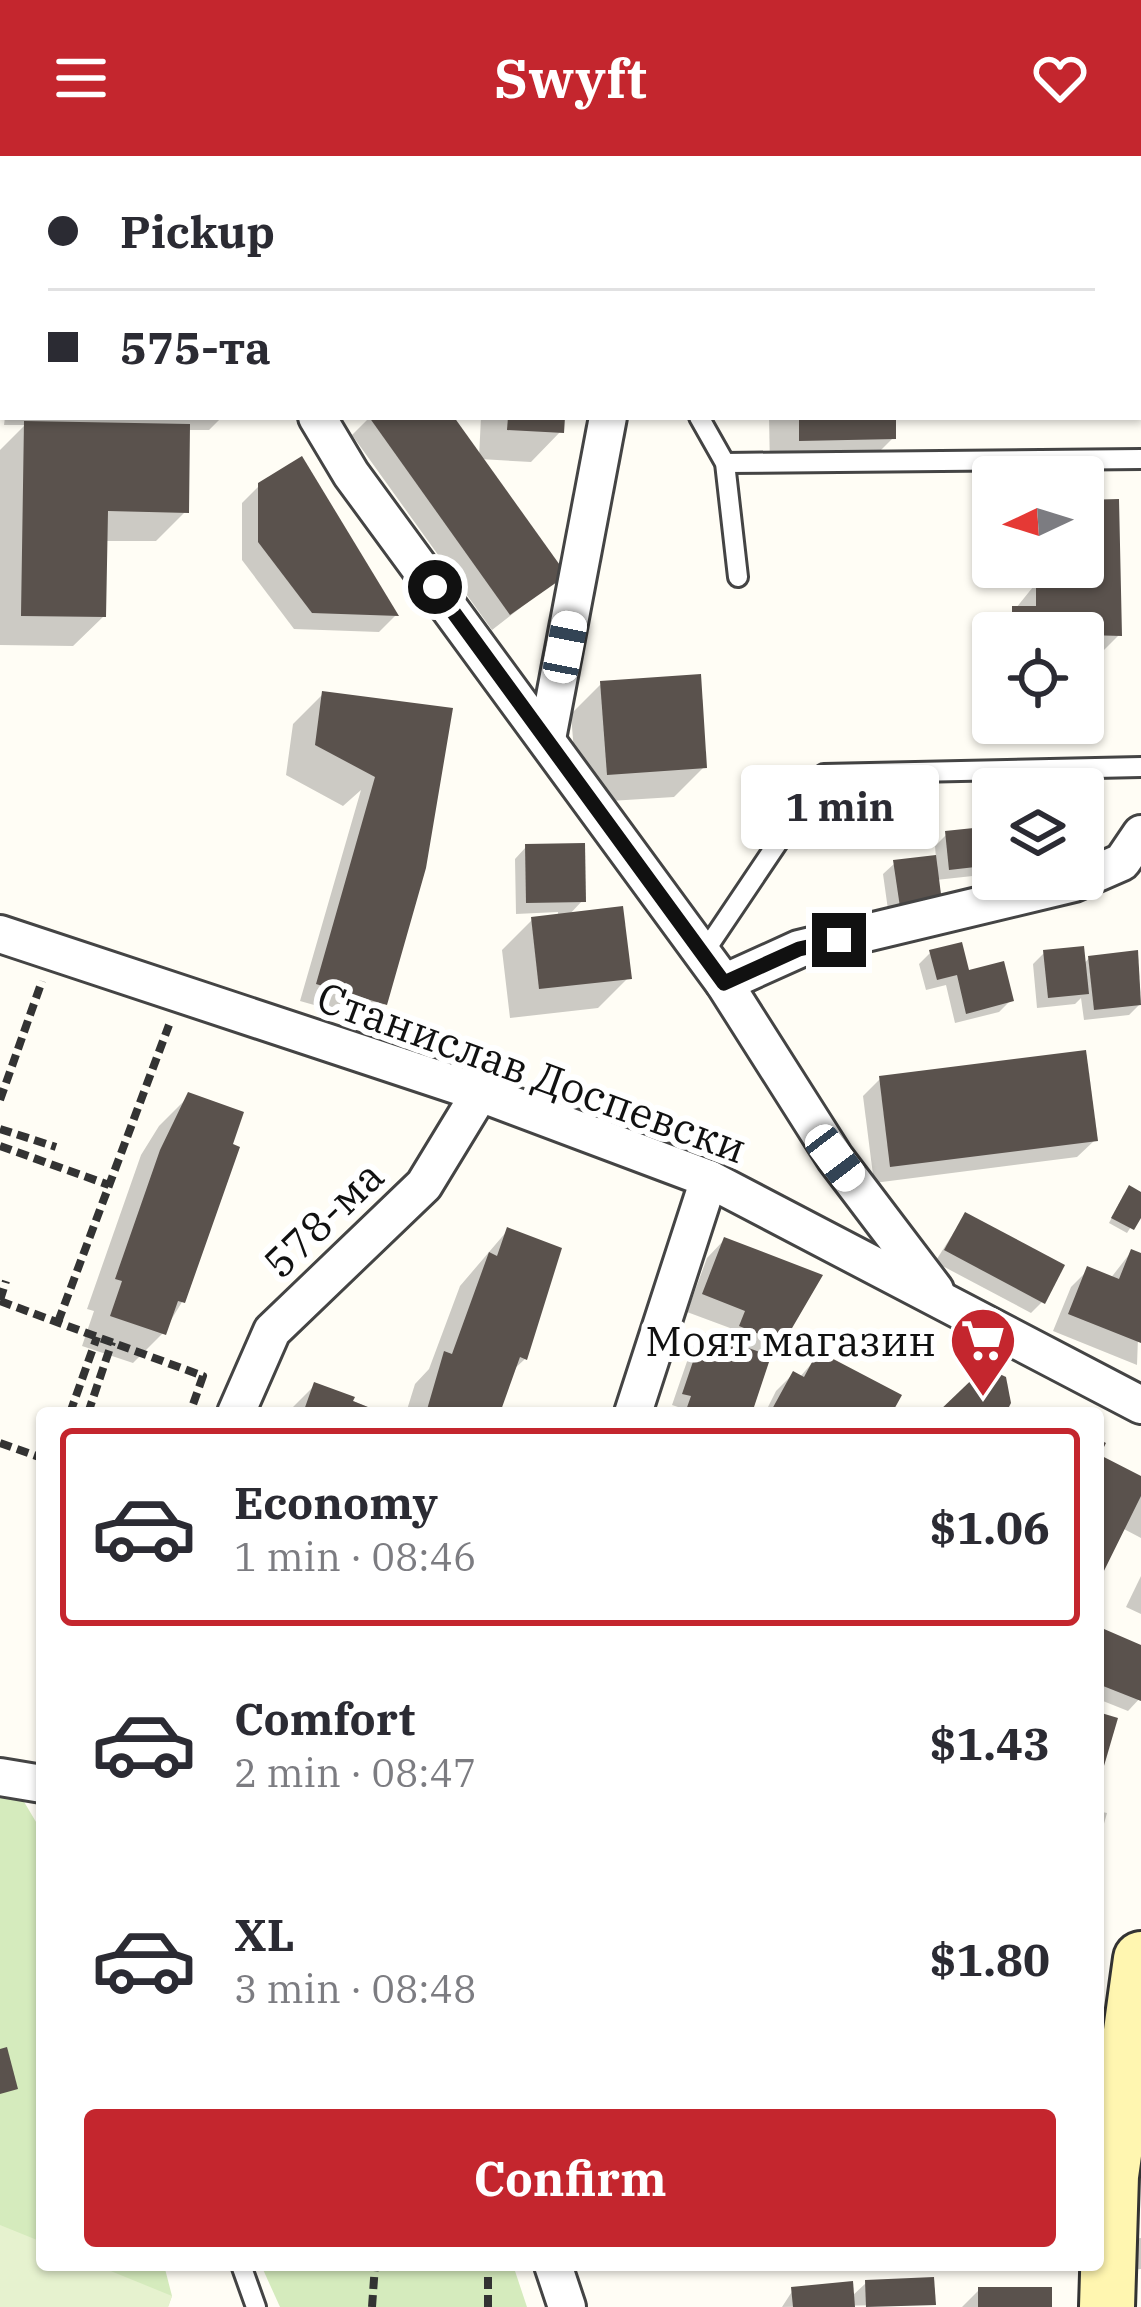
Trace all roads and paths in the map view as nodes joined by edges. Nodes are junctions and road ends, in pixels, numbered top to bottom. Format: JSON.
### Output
{"nodes":[{"id":1,"x":318,"y":420,"type":"edge"},
{"id":2,"x":607,"y":420,"type":"edge"},
{"id":3,"x":701,"y":420,"type":"edge"},
{"id":4,"x":1141,"y":459,"type":"edge"},
{"id":5,"x":725,"y":463,"type":"junction"},
{"id":6,"x":738,"y":577,"type":"dead end"},
{"id":7,"x":547,"y":739,"type":"junction"},
{"id":8,"x":1141,"y":767,"type":"edge"},
{"id":9,"x":1141,"y":834,"type":"edge"},
{"id":10,"x":0,"y":934,"type":"edge"},
{"id":11,"x":53,"y":952,"type":"junction"},
{"id":12,"x":714,"y":969,"type":"junction"},
{"id":13,"x":180,"y":994,"type":"junction"},
{"id":14,"x":0,"y":1065,"type":"edge"},
{"id":15,"x":6,"y":1084,"type":"junction"},
{"id":16,"x":480,"y":1093,"type":"junction"},
{"id":17,"x":0,"y":1100,"type":"edge"},
{"id":18,"x":0,"y":1129,"type":"edge"},
{"id":19,"x":0,"y":1146,"type":"edge"},
{"id":20,"x":56,"y":1147,"type":"dead end"},
{"id":21,"x":709,"y":1179,"type":"junction"},
{"id":22,"x":109,"y":1185,"type":"junction"},
{"id":23,"x":6,"y":1281,"type":"dead end"},
{"id":24,"x":0,"y":1300,"type":"edge"},
{"id":25,"x":943,"y":1301,"type":"junction"},
{"id":26,"x":58,"y":1322,"type":"junction"},
{"id":27,"x":97,"y":1336,"type":"junction"},
{"id":28,"x":112,"y":1342,"type":"junction"},
{"id":29,"x":1141,"y":1405,"type":"edge"},
{"id":30,"x":72,"y":1407,"type":"edge"},
{"id":31,"x":90,"y":1407,"type":"edge"},
{"id":32,"x":192,"y":1407,"type":"edge"},
{"id":33,"x":239,"y":1407,"type":"edge"},
{"id":34,"x":636,"y":1407,"type":"edge"},
{"id":35,"x":0,"y":1443,"type":"edge"},
{"id":36,"x":36,"y":1456,"type":"edge"},
{"id":37,"x":0,"y":1777,"type":"edge"},
{"id":38,"x":36,"y":1783,"type":"edge"},
{"id":39,"x":1141,"y":1959,"type":"edge"},
{"id":40,"x":243,"y":2271,"type":"edge"},
{"id":41,"x":375,"y":2271,"type":"edge"},
{"id":42,"x":488,"y":2271,"type":"edge"},
{"id":43,"x":555,"y":2271,"type":"edge"},
{"id":44,"x":256,"y":2307,"type":"edge"},
{"id":45,"x":372,"y":2307,"type":"edge"},
{"id":46,"x":488,"y":2307,"type":"edge"},
{"id":47,"x":567,"y":2307,"type":"edge"},
{"id":48,"x":1107,"y":2307,"type":"edge"}],
"edges":[{"from":1,"to":7,"type":"street"},
{"from":2,"to":7,"type":"street"},
{"from":3,"to":5,"type":"lane"},
{"from":4,"to":5,"type":"lane"},
{"from":5,"to":6,"type":"lane"},
{"from":7,"to":12,"type":"street"},
{"from":8,"to":12,"type":"lane"},
{"from":9,"to":12,"type":"street"},
{"from":10,"to":11,"type":"street","name":"Станислав Доспевски"},
{"from":11,"to":13,"type":"street","name":"Станислав Доспевски"},
{"from":11,"to":15,"type":"path"},
{"from":12,"to":25,"type":"street"},
{"from":13,"to":16,"type":"street","name":"Станислав Доспевски"},
{"from":13,"to":22,"type":"path"},
{"from":14,"to":15,"type":"path"},
{"from":15,"to":17,"type":"path"},
{"from":16,"to":21,"type":"street","name":"Станислав Доспевски"},
{"from":16,"to":33,"type":"street","name":"578-ма"},
{"from":18,"to":20,"type":"path"},
{"from":19,"to":22,"type":"path"},
{"from":21,"to":25,"type":"street","name":"Станислав Доспевски"},
{"from":21,"to":34,"type":"street"},
{"from":22,"to":26,"type":"path"},
{"from":23,"to":24,"type":"path"},
{"from":24,"to":26,"type":"path"},
{"from":25,"to":29,"type":"street","name":"Станислав Доспевски"},
{"from":26,"to":27,"type":"path"},
{"from":27,"to":28,"type":"path"},
{"from":27,"to":30,"type":"path"},
{"from":28,"to":31,"type":"path"},
{"from":28,"to":32,"type":"path"},
{"from":35,"to":36,"type":"path"},
{"from":37,"to":38,"type":"street"},
{"from":39,"to":48,"type":"street"},
{"from":40,"to":44,"type":"lane"},
{"from":41,"to":45,"type":"path"},
{"from":42,"to":46,"type":"path"},
{"from":43,"to":47,"type":"street"}]}
